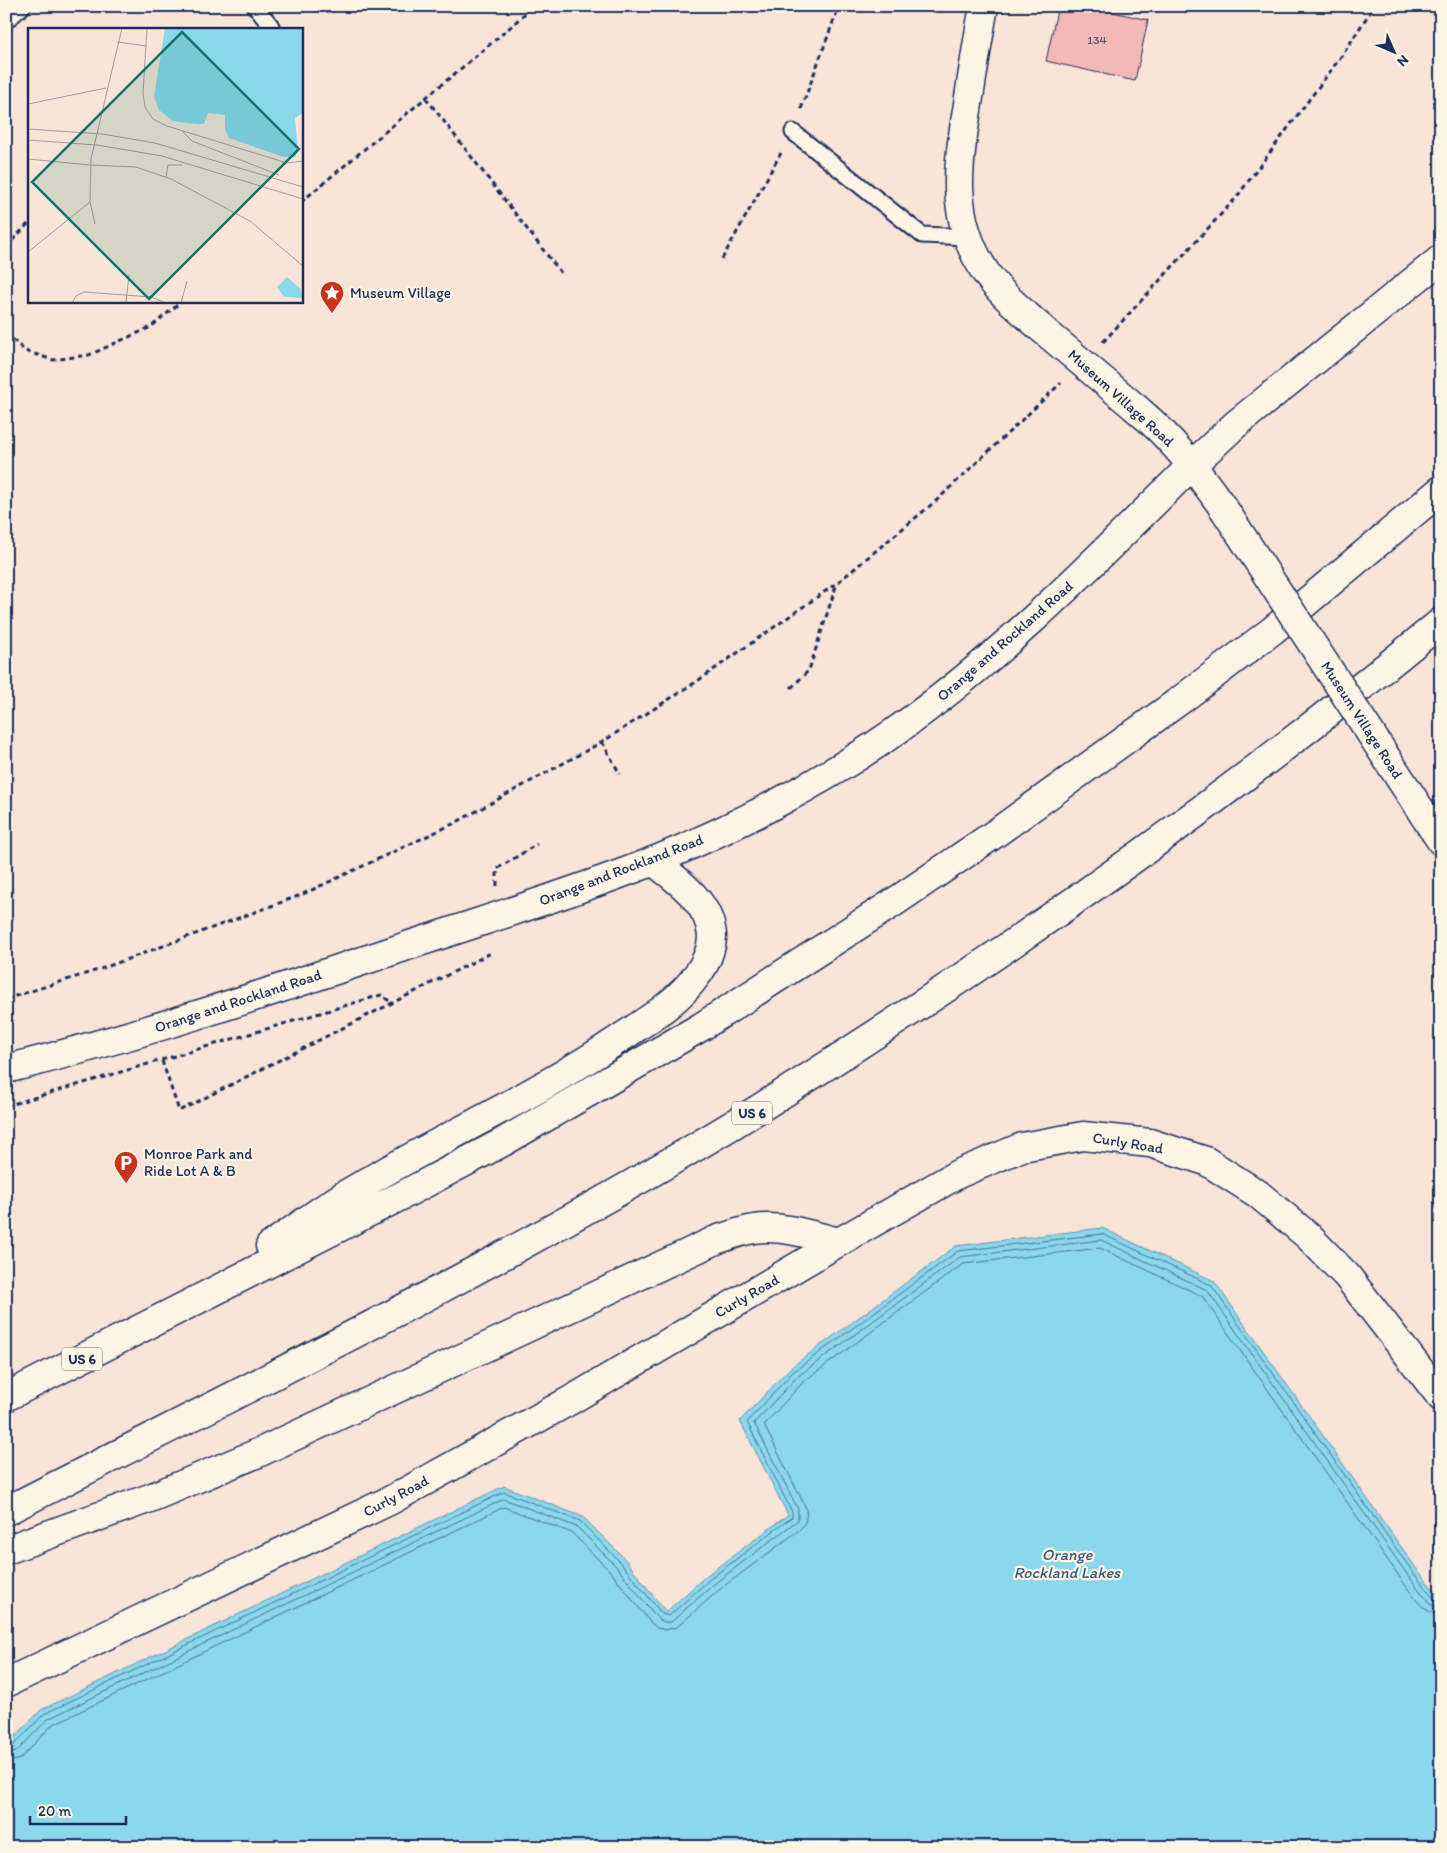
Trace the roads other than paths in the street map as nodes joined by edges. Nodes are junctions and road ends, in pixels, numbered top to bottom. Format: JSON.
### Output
{"nodes":[{"id":1,"x":24,"y":6,"type":"edge"},
{"id":2,"x":255,"y":6,"type":"edge"},
{"id":3,"x":984,"y":6,"type":"edge"},
{"id":4,"x":6,"y":20,"type":"edge"},
{"id":5,"x":271,"y":26,"type":"dead end"},
{"id":6,"x":793,"y":132,"type":"dead end"},
{"id":7,"x":968,"y":237,"type":"junction"},
{"id":8,"x":1441,"y":259,"type":"edge"},
{"id":9,"x":1192,"y":465,"type":"junction"},
{"id":10,"x":1441,"y":490,"type":"edge"},
{"id":11,"x":1441,"y":622,"type":"edge"},
{"id":12,"x":1436,"y":833,"type":"edge"},
{"id":13,"x":653,"y":861,"type":"junction"},
{"id":14,"x":6,"y":1069,"type":"edge"},
{"id":15,"x":838,"y":1242,"type":"junction"},
{"id":16,"x":158,"y":1321,"type":"junction"},
{"id":17,"x":6,"y":1397,"type":"edge"},
{"id":18,"x":1441,"y":1397,"type":"edge"},
{"id":19,"x":6,"y":1511,"type":"edge"},
{"id":20,"x":6,"y":1550,"type":"edge"},
{"id":21,"x":6,"y":1683,"type":"edge"}],
"edges":[{"from":1,"to":4,"type":"lane"},
{"from":2,"to":5,"type":"lane"},
{"from":3,"to":7,"type":"main road","name":"Museum Village Road"},
{"from":6,"to":7,"type":"lane"},
{"from":7,"to":9,"type":"main road","name":"Museum Village Road","bridge":true},
{"from":8,"to":9,"type":"main road","name":"Orange and Rockland Road"},
{"from":9,"to":12,"type":"main road","name":"Museum Village Road","bridge":true},
{"from":9,"to":13,"type":"main road","name":"Orange and Rockland Road"},
{"from":10,"to":16,"type":"main road","number":"US 6"},
{"from":11,"to":19,"type":"main road","number":"US 6"},
{"from":13,"to":14,"type":"main road","name":"Orange and Rockland Road"},
{"from":13,"to":16,"type":"main road"},
{"from":15,"to":18,"type":"main road","name":"Curly Road"},
{"from":15,"to":20,"type":"main road"},
{"from":15,"to":21,"type":"main road","name":"Curly Road"},
{"from":16,"to":17,"type":"main road","number":"US 6"}]}
